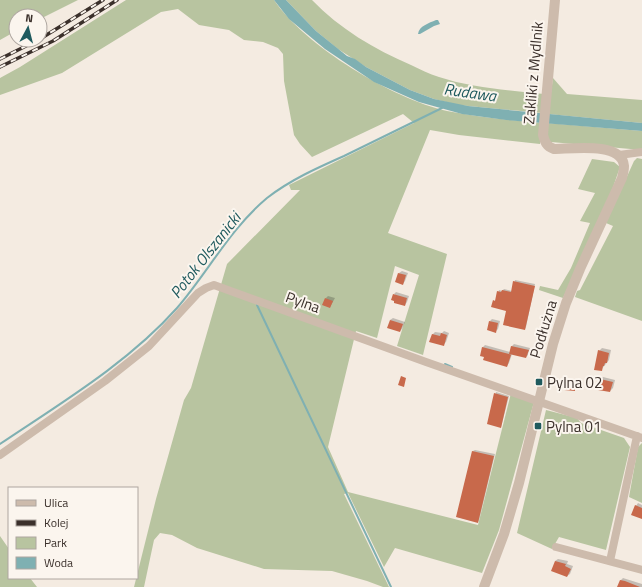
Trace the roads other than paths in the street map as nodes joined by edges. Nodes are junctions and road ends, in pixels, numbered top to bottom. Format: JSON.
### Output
{"nodes":[{"id":1,"x":555,"y":0,"type":"edge"},
{"id":2,"x":642,"y":152,"type":"edge"},
{"id":3,"x":619,"y":155,"type":"junction"},
{"id":4,"x":539,"y":400,"type":"junction"},
{"id":5,"x":639,"y":437,"type":"edge"},
{"id":6,"x":0,"y":455,"type":"edge"},
{"id":7,"x":556,"y":547,"type":"dead end"},
{"id":8,"x":610,"y":561,"type":"junction"},
{"id":9,"x":642,"y":570,"type":"edge"},
{"id":10,"x":484,"y":587,"type":"edge"}],
"edges":[{"from":1,"to":3,"type":"street","name":"Zakliki z Mydlnik"},
{"from":2,"to":3,"type":"street"},
{"from":3,"to":4,"type":"street","name":"Podłużna"},
{"from":4,"to":5,"type":"street","name":"Pylna"},
{"from":4,"to":6,"type":"street","name":"Pylna"},
{"from":4,"to":10,"type":"street","name":"Podłużna"},
{"from":5,"to":8,"type":"street"},
{"from":7,"to":8,"type":"street"},
{"from":8,"to":9,"type":"street"}]}
